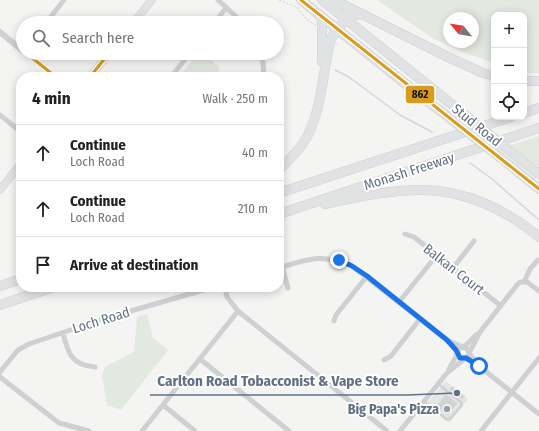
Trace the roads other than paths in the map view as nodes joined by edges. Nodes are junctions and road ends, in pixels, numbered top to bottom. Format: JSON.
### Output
{"nodes":[{"id":1,"x":64,"y":0,"type":"edge"},
{"id":2,"x":152,"y":0,"type":"edge"},
{"id":3,"x":218,"y":0,"type":"edge"},
{"id":4,"x":301,"y":0,"type":"edge"},
{"id":5,"x":322,"y":0,"type":"edge"},
{"id":6,"x":334,"y":0,"type":"edge"},
{"id":7,"x":226,"y":8,"type":"junction"},
{"id":8,"x":319,"y":14,"type":"junction"},
{"id":9,"x":365,"y":15,"type":"junction"},
{"id":10,"x":51,"y":16,"type":"edge"},
{"id":11,"x":139,"y":16,"type":"edge"},
{"id":12,"x":220,"y":16,"type":"edge"},
{"id":13,"x":235,"y":16,"type":"edge"},
{"id":14,"x":347,"y":20,"type":"junction"},
{"id":15,"x":338,"y":29,"type":"junction"},
{"id":16,"x":0,"y":32,"type":"edge"},
{"id":17,"x":16,"y":45,"type":"edge"},
{"id":18,"x":35,"y":60,"type":"edge"},
{"id":19,"x":103,"y":60,"type":"edge"},
{"id":20,"x":184,"y":60,"type":"edge"},
{"id":21,"x":262,"y":60,"type":"edge"},
{"id":22,"x":325,"y":71,"type":"junction"},
{"id":23,"x":50,"y":72,"type":"edge"},
{"id":24,"x":94,"y":72,"type":"edge"},
{"id":25,"x":174,"y":72,"type":"edge"},
{"id":26,"x":264,"y":72,"type":"edge"},
{"id":27,"x":491,"y":75,"type":"edge"},
{"id":28,"x":527,"y":81,"type":"edge"},
{"id":29,"x":539,"y":82,"type":"edge"},
{"id":30,"x":539,"y":108,"type":"edge"},
{"id":31,"x":527,"y":112,"type":"edge"},
{"id":32,"x":0,"y":115,"type":"edge"},
{"id":33,"x":502,"y":120,"type":"edge"},
{"id":34,"x":16,"y":128,"type":"edge"},
{"id":35,"x":539,"y":128,"type":"edge"},
{"id":36,"x":284,"y":165,"type":"edge"},
{"id":37,"x":16,"y":169,"type":"edge"},
{"id":38,"x":539,"y":174,"type":"edge"},
{"id":39,"x":539,"y":189,"type":"edge"},
{"id":40,"x":0,"y":190,"type":"edge"},
{"id":41,"x":284,"y":192,"type":"edge"},
{"id":42,"x":284,"y":212,"type":"edge"},
{"id":43,"x":284,"y":212,"type":"edge"},
{"id":44,"x":405,"y":234,"type":"dead end"},
{"id":45,"x":539,"y":237,"type":"edge"},
{"id":46,"x":474,"y":241,"type":"dead end"},
{"id":47,"x":436,"y":256,"type":"junction"},
{"id":48,"x":538,"y":260,"type":"dead end"},
{"id":49,"x":284,"y":266,"type":"edge"},
{"id":50,"x":453,"y":268,"type":"junction"},
{"id":51,"x":284,"y":276,"type":"edge"},
{"id":52,"x":367,"y":276,"type":"junction"},
{"id":53,"x":16,"y":281,"type":"edge"},
{"id":54,"x":524,"y":282,"type":"junction"},
{"id":55,"x":0,"y":286,"type":"edge"},
{"id":56,"x":288,"y":288,"type":"dead end"},
{"id":57,"x":539,"y":291,"type":"edge"},
{"id":58,"x":39,"y":292,"type":"edge"},
{"id":59,"x":198,"y":292,"type":"edge"},
{"id":60,"x":226,"y":292,"type":"edge"},
{"id":61,"x":399,"y":302,"type":"junction"},
{"id":62,"x":0,"y":305,"type":"edge"},
{"id":63,"x":501,"y":306,"type":"junction"},
{"id":64,"x":238,"y":311,"type":"junction"},
{"id":65,"x":420,"y":319,"type":"junction"},
{"id":66,"x":334,"y":321,"type":"dead end"},
{"id":67,"x":480,"y":332,"type":"junction"},
{"id":68,"x":63,"y":333,"type":"junction"},
{"id":69,"x":447,"y":340,"type":"junction"},
{"id":70,"x":462,"y":347,"type":"junction"},
{"id":71,"x":458,"y":353,"type":"junction"},
{"id":72,"x":469,"y":353,"type":"junction"},
{"id":73,"x":464,"y":358,"type":"junction"},
{"id":74,"x":539,"y":358,"type":"edge"},
{"id":75,"x":200,"y":359,"type":"junction"},
{"id":76,"x":384,"y":360,"type":"dead end"},
{"id":77,"x":479,"y":366,"type":"junction"},
{"id":78,"x":95,"y":367,"type":"dead end"},
{"id":79,"x":0,"y":372,"type":"edge"},
{"id":80,"x":447,"y":373,"type":"junction"},
{"id":81,"x":0,"y":377,"type":"edge"},
{"id":82,"x":438,"y":384,"type":"junction"},
{"id":83,"x":511,"y":392,"type":"junction"},
{"id":84,"x":424,"y":401,"type":"junction"},
{"id":85,"x":163,"y":405,"type":"junction"},
{"id":86,"x":539,"y":414,"type":"edge"},
{"id":87,"x":89,"y":431,"type":"edge"},
{"id":88,"x":142,"y":431,"type":"edge"},
{"id":89,"x":195,"y":431,"type":"edge"},
{"id":90,"x":289,"y":431,"type":"edge"},
{"id":91,"x":387,"y":431,"type":"edge"},
{"id":92,"x":400,"y":431,"type":"edge"},
{"id":93,"x":481,"y":431,"type":"edge"}],
"edges":[{"from":1,"to":10,"type":"street"},
{"from":2,"to":11,"type":"main road"},
{"from":3,"to":7,"type":"street"},
{"from":4,"to":8,"type":"highway","name":"Stud Road"},
{"from":5,"to":14,"type":"highway","name":"Stud Road"},
{"from":6,"to":9,"type":"highway"},
{"from":7,"to":12,"type":"street"},
{"from":7,"to":13,"type":"street"},
{"from":8,"to":15,"type":"highway","name":"Stud Road"},
{"from":8,"to":22,"type":"highway"},
{"from":9,"to":14,"type":"highway"},
{"from":9,"to":27,"type":"highway"},
{"from":14,"to":15,"type":"highway"},
{"from":14,"to":38,"type":"highway","name":"Stud Road","bridge":true},
{"from":15,"to":22,"type":"highway"},
{"from":15,"to":39,"type":"highway","name":"Stud Road","bridge":true},
{"from":16,"to":17,"type":"street"},
{"from":18,"to":23,"type":"street"},
{"from":19,"to":24,"type":"main road"},
{"from":20,"to":25,"type":"street"},
{"from":21,"to":26,"type":"street"},
{"from":22,"to":36,"type":"highway"},
{"from":28,"to":29,"type":"highway"},
{"from":30,"to":31,"type":"highway"},
{"from":32,"to":34,"type":"street"},
{"from":33,"to":41,"type":"highway","name":"Monash Freeway"},
{"from":35,"to":42,"type":"highway","name":"Monash Freeway"},
{"from":37,"to":40,"type":"main road"},
{"from":43,"to":45,"type":"highway"},
{"from":44,"to":47,"type":"street","name":"Balkan Court"},
{"from":46,"to":50,"type":"street"},
{"from":47,"to":50,"type":"street","name":"Balkan Court"},
{"from":47,"to":61,"type":"street"},
{"from":48,"to":54,"type":"street"},
{"from":49,"to":52,"type":"street"},
{"from":50,"to":63,"type":"street","name":"Balkan Court"},
{"from":51,"to":56,"type":"street"},
{"from":52,"to":61,"type":"street"},
{"from":52,"to":66,"type":"street"},
{"from":53,"to":55,"type":"highway"},
{"from":54,"to":57,"type":"street"},
{"from":54,"to":63,"type":"street"},
{"from":58,"to":62,"type":"highway"},
{"from":59,"to":68,"type":"street","name":"Loch Road"},
{"from":60,"to":64,"type":"street"},
{"from":61,"to":65,"type":"street"},
{"from":63,"to":67,"type":"street"},
{"from":64,"to":75,"type":"street"},
{"from":64,"to":91,"type":"street"},
{"from":65,"to":69,"type":"street"},
{"from":65,"to":76,"type":"street"},
{"from":67,"to":70,"type":"street"},
{"from":67,"to":72,"type":"street"},
{"from":68,"to":78,"type":"street"},
{"from":68,"to":79,"type":"street","name":"Loch Road"},
{"from":69,"to":70,"type":"street"},
{"from":69,"to":71,"type":"street"},
{"from":70,"to":71,"type":"street"},
{"from":70,"to":72,"type":"street"},
{"from":71,"to":73,"type":"street"},
{"from":71,"to":80,"type":"street"},
{"from":72,"to":73,"type":"street"},
{"from":72,"to":77,"type":"street"},
{"from":73,"to":77,"type":"street"},
{"from":73,"to":80,"type":"street"},
{"from":74,"to":83,"type":"street"},
{"from":75,"to":85,"type":"street"},
{"from":75,"to":90,"type":"street"},
{"from":77,"to":83,"type":"street"},
{"from":80,"to":82,"type":"street"},
{"from":81,"to":87,"type":"street"},
{"from":82,"to":84,"type":"street"},
{"from":82,"to":84,"type":"lane"},
{"from":83,"to":86,"type":"street"},
{"from":83,"to":93,"type":"street"},
{"from":84,"to":92,"type":"street"},
{"from":85,"to":88,"type":"street"},
{"from":85,"to":89,"type":"street"}]}
